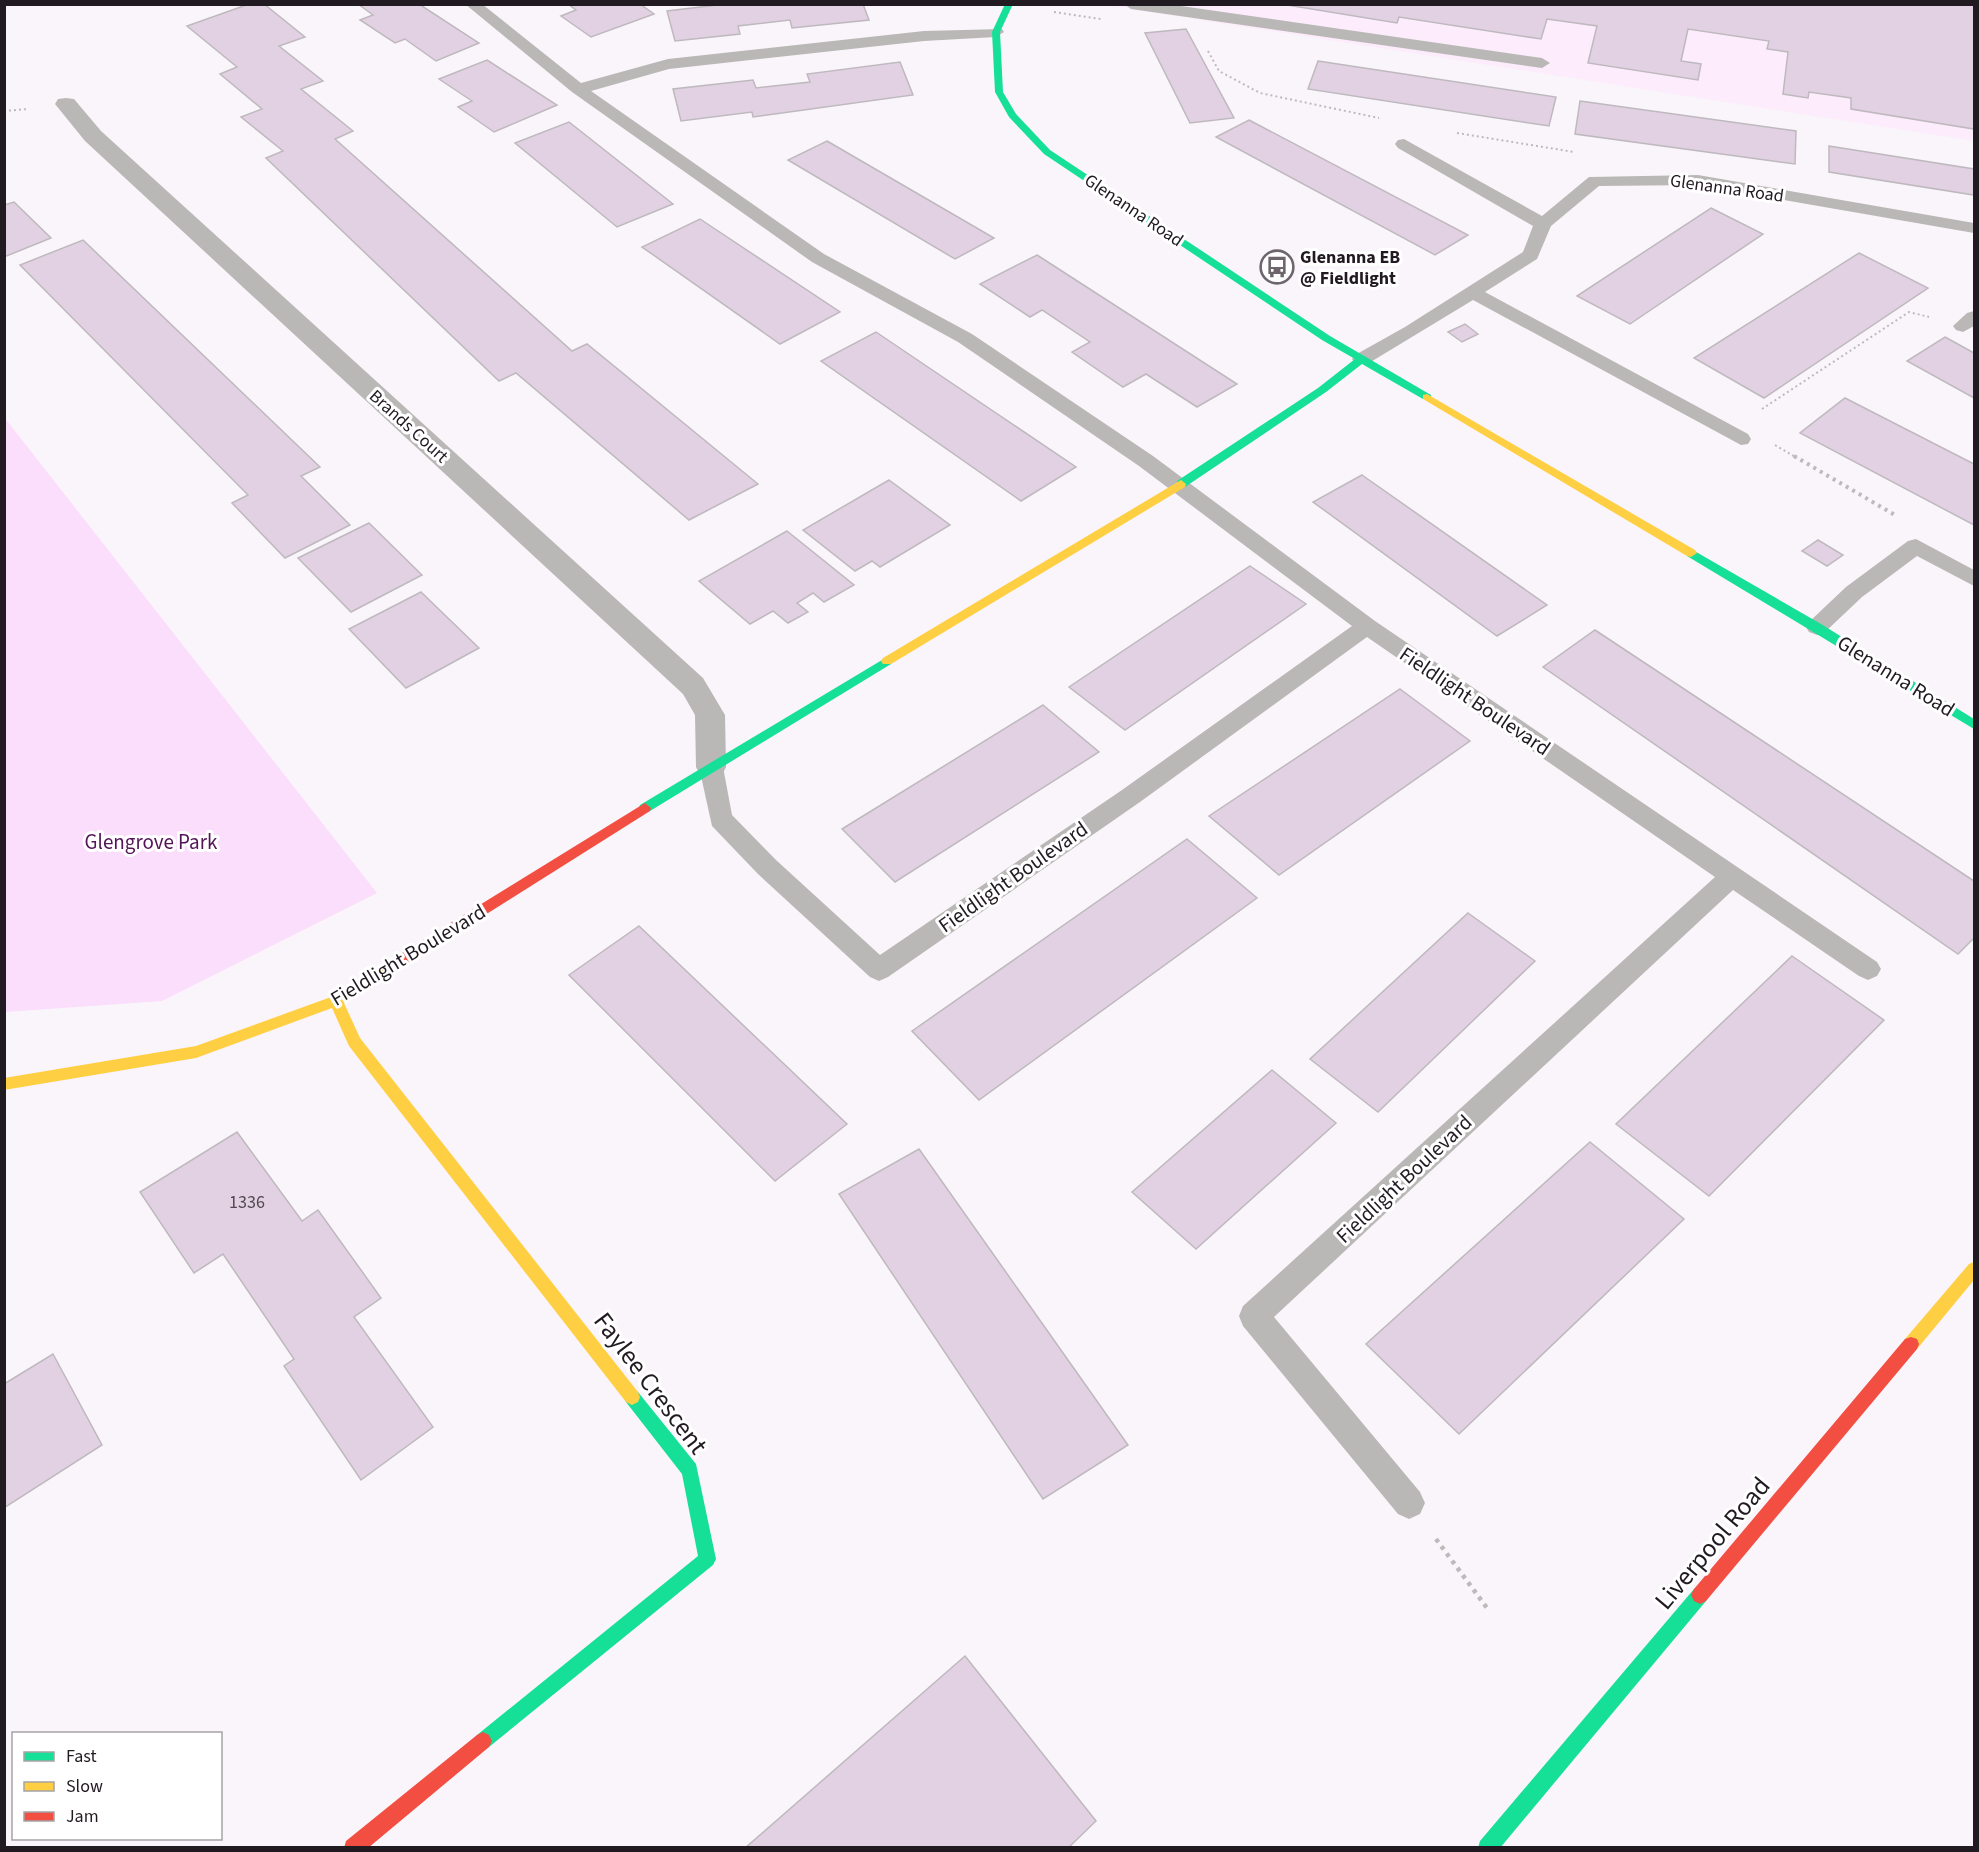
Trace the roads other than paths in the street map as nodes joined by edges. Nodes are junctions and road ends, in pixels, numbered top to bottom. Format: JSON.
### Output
{"nodes":[{"id":1,"x":472,"y":4,"type":"edge"},
{"id":2,"x":1009,"y":4,"type":"edge"},
{"id":3,"x":1131,"y":4,"type":"edge"},
{"id":4,"x":996,"y":32,"type":"junction"},
{"id":5,"x":1542,"y":63,"type":"dead end"},
{"id":6,"x":578,"y":89,"type":"junction"},
{"id":7,"x":66,"y":104,"type":"dead end"},
{"id":8,"x":1404,"y":144,"type":"dead end"},
{"id":9,"x":1543,"y":224,"type":"junction"},
{"id":10,"x":1974,"y":228,"type":"edge"},
{"id":11,"x":1471,"y":292,"type":"junction"},
{"id":12,"x":1362,"y":359,"type":"junction"},
{"id":13,"x":1741,"y":439,"type":"road end"},
{"id":14,"x":1178,"y":486,"type":"junction"},
{"id":15,"x":1974,"y":579,"type":"edge"},
{"id":16,"x":1367,"y":626,"type":"junction"},
{"id":17,"x":1817,"y":627,"type":"junction"},
{"id":18,"x":1974,"y":725,"type":"edge"},
{"id":19,"x":711,"y":767,"type":"junction"},
{"id":20,"x":1732,"y":876,"type":"junction"},
{"id":21,"x":1868,"y":969,"type":"dead end"},
{"id":22,"x":336,"y":1001,"type":"junction"},
{"id":23,"x":4,"y":1084,"type":"edge"},
{"id":24,"x":1974,"y":1269,"type":"edge"},
{"id":25,"x":1409,"y":1503,"type":"road end"},
{"id":26,"x":353,"y":1848,"type":"edge"},
{"id":27,"x":1487,"y":1848,"type":"edge"}],
"edges":[{"from":1,"to":6,"type":"lane"},
{"from":2,"to":4,"type":"street","name":"Glenanna Road"},
{"from":3,"to":5,"type":"lane"},
{"from":4,"to":6,"type":"lane"},
{"from":4,"to":12,"type":"street","name":"Glenanna Road"},
{"from":6,"to":14,"type":"lane"},
{"from":7,"to":19,"type":"street","name":"Brands Court"},
{"from":8,"to":9,"type":"lane"},
{"from":9,"to":10,"type":"lane","name":"Glenanna Road"},
{"from":9,"to":11,"type":"lane","name":"Glenanna Road"},
{"from":11,"to":12,"type":"lane","name":"Glenanna Road"},
{"from":11,"to":13,"type":"lane"},
{"from":12,"to":14,"type":"street","name":"Fieldlight Boulevard"},
{"from":12,"to":17,"type":"street","name":"Glenanna Road"},
{"from":14,"to":16,"type":"lane","name":"Fieldlight Boulevard"},
{"from":14,"to":19,"type":"street","name":"Fieldlight Boulevard"},
{"from":15,"to":17,"type":"lane","name":"Glenanna Road"},
{"from":16,"to":19,"type":"lane","name":"Fieldlight Boulevard"},
{"from":16,"to":20,"type":"lane","name":"Fieldlight Boulevard"},
{"from":17,"to":18,"type":"street","name":"Glenanna Road"},
{"from":19,"to":22,"type":"street","name":"Fieldlight Boulevard"},
{"from":20,"to":21,"type":"lane","name":"Fieldlight Boulevard"},
{"from":20,"to":25,"type":"lane","name":"Fieldlight Boulevard"},
{"from":22,"to":23,"type":"street","name":"Fieldlight Boulevard"},
{"from":22,"to":26,"type":"street","name":"Faylee Crescent"},
{"from":24,"to":27,"type":"street","name":"Liverpool Road"}]}
